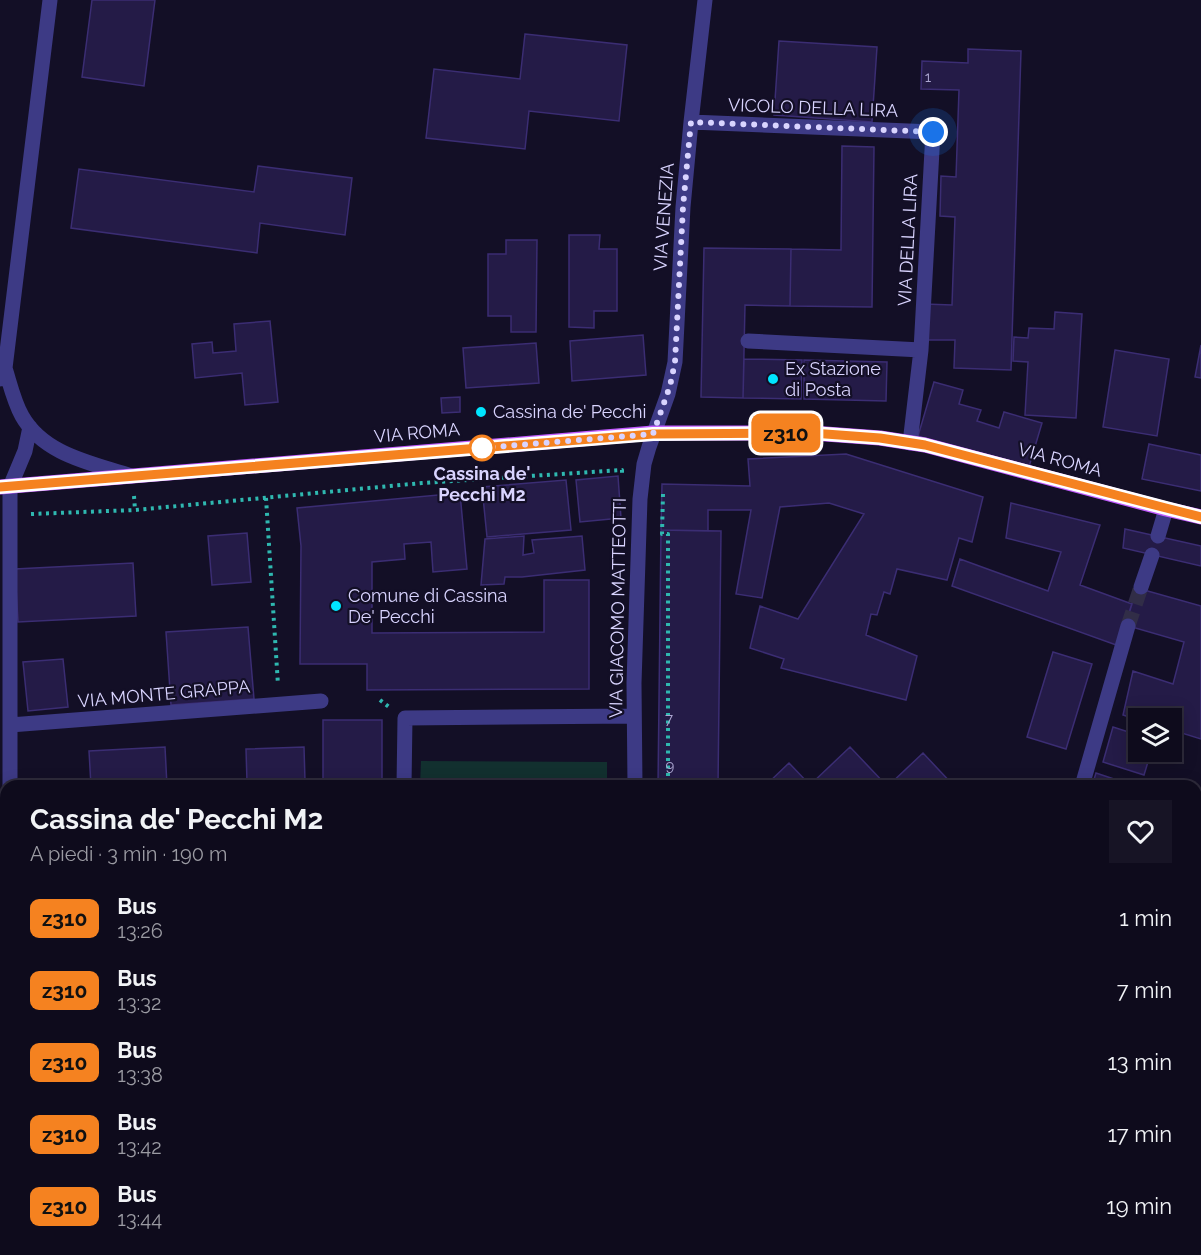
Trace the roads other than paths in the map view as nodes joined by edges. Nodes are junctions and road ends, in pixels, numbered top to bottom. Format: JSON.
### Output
{"nodes":[{"id":1,"x":50,"y":0,"type":"edge"},
{"id":2,"x":705,"y":0,"type":"edge"},
{"id":3,"x":691,"y":122,"type":"junction"},
{"id":4,"x":933,"y":132,"type":"joint"},
{"id":5,"x":4,"y":339,"type":"edge"},
{"id":6,"x":748,"y":340,"type":"dead end"},
{"id":7,"x":921,"y":350,"type":"junction"},
{"id":8,"x":2,"y":374,"type":"edge"},
{"id":9,"x":30,"y":427,"type":"junction"},
{"id":10,"x":653,"y":434,"type":"junction"},
{"id":11,"x":910,"y":443,"type":"junction"},
{"id":12,"x":133,"y":477,"type":"junction"},
{"id":13,"x":3,"y":484,"type":"edge"},
{"id":14,"x":1166,"y":508,"type":"junction"},
{"id":15,"x":1201,"y":516,"type":"edge"},
{"id":16,"x":1158,"y":536,"type":"dead end"},
{"id":17,"x":1152,"y":555,"type":"dead end"},
{"id":18,"x":1141,"y":587,"type":"tunnel mouth"},
{"id":19,"x":1128,"y":626,"type":"tunnel mouth"},
{"id":20,"x":321,"y":701,"type":"dead end"},
{"id":21,"x":634,"y":716,"type":"junction"},
{"id":22,"x":10,"y":725,"type":"junction"},
{"id":23,"x":10,"y":780,"type":"edge"},
{"id":24,"x":404,"y":780,"type":"edge"},
{"id":25,"x":635,"y":780,"type":"edge"},
{"id":26,"x":1084,"y":780,"type":"edge"}],
"edges":[{"from":1,"to":5,"type":"street"},
{"from":2,"to":3,"type":"street","name":"VIA VENEZIA"},
{"from":3,"to":4,"type":"street","name":"VICOLO DELLA LIRA"},
{"from":3,"to":10,"type":"street","name":"VIA VENEZIA"},
{"from":4,"to":7,"type":"street","name":"VIA DELLA LIRA"},
{"from":5,"to":8,"type":"street"},
{"from":6,"to":7,"type":"street"},
{"from":7,"to":11,"type":"street"},
{"from":8,"to":9,"type":"street"},
{"from":9,"to":12,"type":"street"},
{"from":9,"to":13,"type":"street"},
{"from":10,"to":11,"type":"main road","name":"VIA ROMA"},
{"from":10,"to":12,"type":"main road","name":"VIA ROMA"},
{"from":10,"to":21,"type":"street","name":"VIA GIACOMO MATTEOTTI"},
{"from":11,"to":14,"type":"main road","name":"VIA ROMA"},
{"from":12,"to":13,"type":"main road","name":"VIA ROMA"},
{"from":13,"to":22,"type":"street"},
{"from":14,"to":15,"type":"main road","name":"VIA ROMA"},
{"from":14,"to":16,"type":"street"},
{"from":17,"to":18,"type":"street"},
{"from":19,"to":26,"type":"street"},
{"from":20,"to":22,"type":"street","name":"VIA MONTE GRAPPA"},
{"from":21,"to":24,"type":"street"},
{"from":21,"to":25,"type":"street","name":"VIA GIACOMO MATTEOTTI"},
{"from":22,"to":23,"type":"street"}]}
